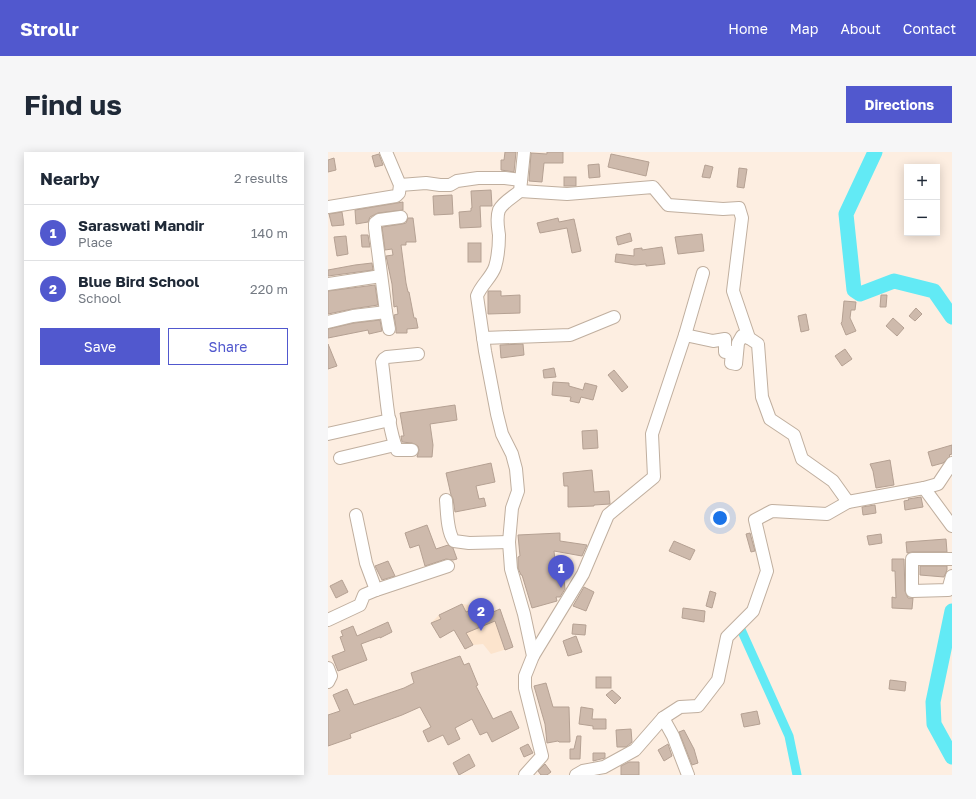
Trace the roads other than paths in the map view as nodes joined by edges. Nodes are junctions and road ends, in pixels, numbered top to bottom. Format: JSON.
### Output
{"nodes":[{"id":1,"x":386,"y":152,"type":"edge"},
{"id":2,"x":524,"y":152,"type":"edge"},
{"id":3,"x":400,"y":185,"type":"junction"},
{"id":4,"x":520,"y":186,"type":"junction"},
{"id":5,"x":328,"y":207,"type":"edge"},
{"id":6,"x":401,"y":217,"type":"dead end"},
{"id":7,"x":703,"y":273,"type":"dead end"},
{"id":8,"x":380,"y":276,"type":"junction"},
{"id":9,"x":328,"y":284,"type":"edge"},
{"id":10,"x":386,"y":312,"type":"junction"},
{"id":11,"x":614,"y":317,"type":"dead end"},
{"id":12,"x":328,"y":322,"type":"edge"},
{"id":13,"x":389,"y":329,"type":"dead end"},
{"id":14,"x":685,"y":335,"type":"junction"},
{"id":15,"x":483,"y":338,"type":"junction"},
{"id":16,"x":749,"y":338,"type":"junction"},
{"id":17,"x":418,"y":354,"type":"dead end"},
{"id":18,"x":390,"y":420,"type":"junction"},
{"id":19,"x":328,"y":434,"type":"edge"},
{"id":20,"x":395,"y":445,"type":"junction"},
{"id":21,"x":412,"y":450,"type":"dead end"},
{"id":22,"x":340,"y":458,"type":"dead end"},
{"id":23,"x":952,"y":463,"type":"edge"},
{"id":24,"x":924,"y":488,"type":"junction"},
{"id":25,"x":446,"y":500,"type":"dead end"},
{"id":26,"x":848,"y":502,"type":"junction"},
{"id":27,"x":356,"y":515,"type":"dead end"},
{"id":28,"x":952,"y":526,"type":"edge"},
{"id":29,"x":509,"y":542,"type":"junction"},
{"id":30,"x":952,"y":558,"type":"edge"},
{"id":31,"x":448,"y":566,"type":"dead end"},
{"id":32,"x":952,"y":576,"type":"edge"},
{"id":33,"x":376,"y":590,"type":"junction"},
{"id":34,"x":328,"y":620,"type":"edge"},
{"id":35,"x":533,"y":656,"type":"junction"},
{"id":36,"x":328,"y":668,"type":"edge"},
{"id":37,"x":328,"y":682,"type":"edge"},
{"id":38,"x":663,"y":718,"type":"junction"},
{"id":39,"x":525,"y":775,"type":"edge"},
{"id":40,"x":576,"y":775,"type":"edge"},
{"id":41,"x":688,"y":775,"type":"edge"}],
"edges":[{"from":1,"to":3,"type":"street"},
{"from":2,"to":4,"type":"street"},
{"from":3,"to":4,"type":"street"},
{"from":3,"to":5,"type":"street"},
{"from":4,"to":15,"type":"street"},
{"from":4,"to":16,"type":"street"},
{"from":6,"to":8,"type":"street"},
{"from":7,"to":14,"type":"street"},
{"from":8,"to":9,"type":"street"},
{"from":8,"to":10,"type":"street"},
{"from":10,"to":12,"type":"street"},
{"from":10,"to":13,"type":"street"},
{"from":11,"to":15,"type":"street"},
{"from":14,"to":16,"type":"street"},
{"from":14,"to":35,"type":"street"},
{"from":15,"to":29,"type":"street"},
{"from":16,"to":26,"type":"street"},
{"from":17,"to":18,"type":"street"},
{"from":18,"to":19,"type":"street"},
{"from":18,"to":20,"type":"street"},
{"from":20,"to":21,"type":"street"},
{"from":20,"to":22,"type":"street"},
{"from":23,"to":24,"type":"street"},
{"from":24,"to":26,"type":"street"},
{"from":24,"to":28,"type":"street"},
{"from":25,"to":29,"type":"street"},
{"from":26,"to":38,"type":"street"},
{"from":27,"to":33,"type":"street"},
{"from":29,"to":35,"type":"street"},
{"from":30,"to":32,"type":"street"},
{"from":31,"to":33,"type":"street"},
{"from":33,"to":34,"type":"street"},
{"from":35,"to":39,"type":"street"},
{"from":36,"to":37,"type":"street"},
{"from":38,"to":40,"type":"street"},
{"from":38,"to":41,"type":"street"}]}
